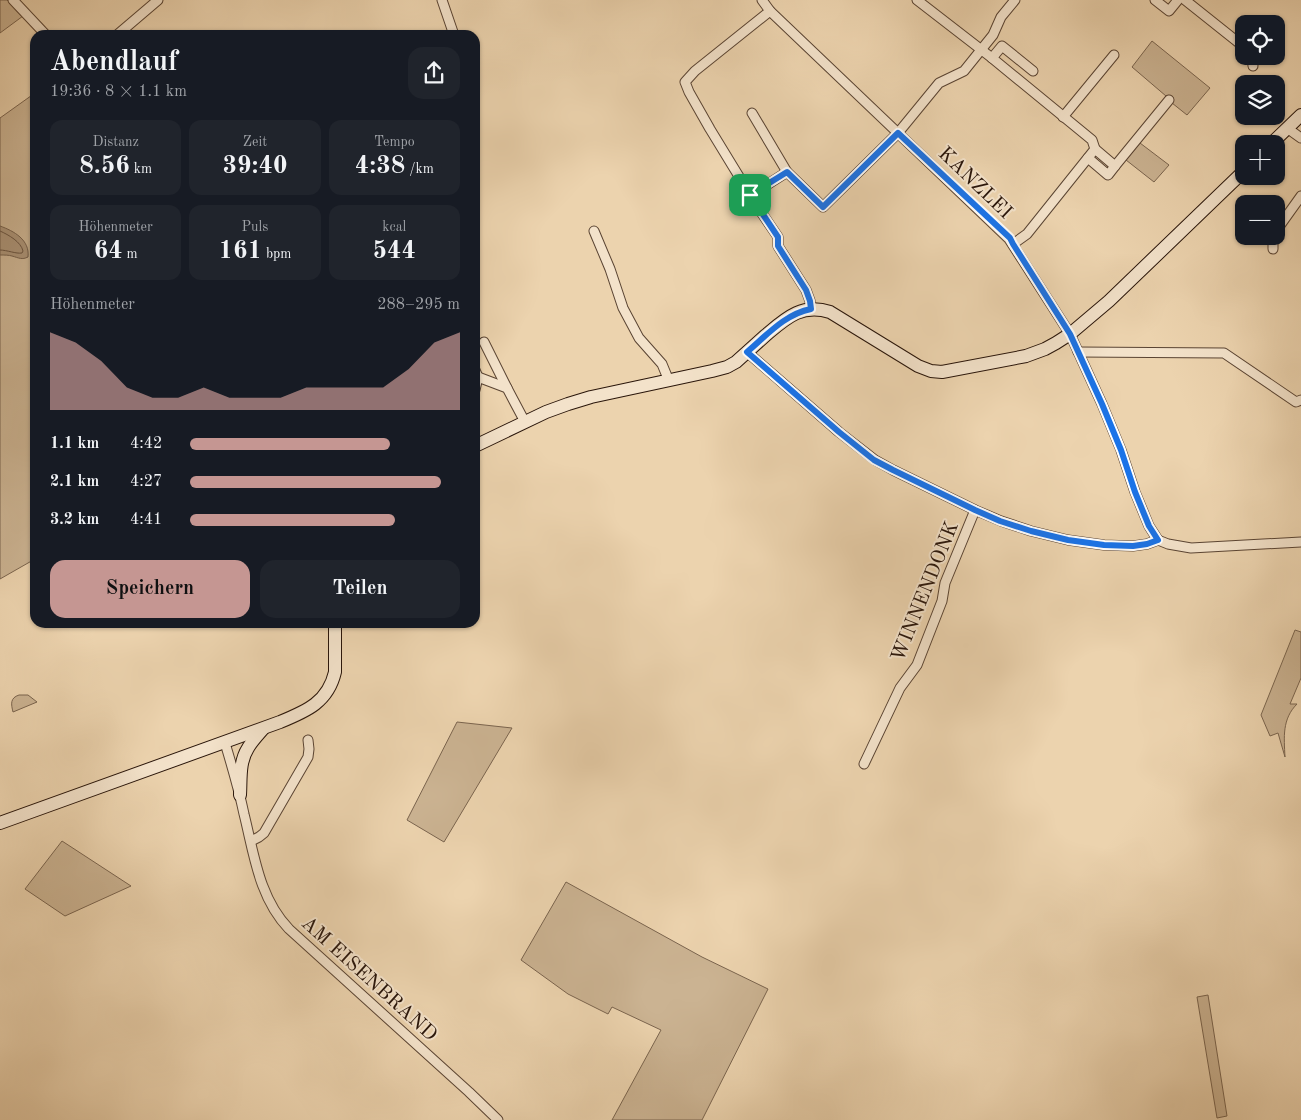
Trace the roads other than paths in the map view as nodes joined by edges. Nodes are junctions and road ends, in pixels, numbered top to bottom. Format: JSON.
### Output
{"nodes":[{"id":1,"x":13,"y":0,"type":"edge"},
{"id":2,"x":158,"y":0,"type":"edge"},
{"id":3,"x":442,"y":0,"type":"edge"},
{"id":4,"x":762,"y":0,"type":"edge"},
{"id":5,"x":917,"y":0,"type":"edge"},
{"id":6,"x":1015,"y":0,"type":"edge"},
{"id":7,"x":1155,"y":0,"type":"edge"},
{"id":8,"x":1178,"y":0,"type":"edge"},
{"id":9,"x":1185,"y":0,"type":"edge"},
{"id":10,"x":770,"y":11,"type":"junction"},
{"id":11,"x":41,"y":30,"type":"edge"},
{"id":12,"x":123,"y":30,"type":"edge"},
{"id":13,"x":452,"y":30,"type":"edge"},
{"id":14,"x":1235,"y":40,"type":"edge"},
{"id":15,"x":982,"y":50,"type":"junction"},
{"id":16,"x":1114,"y":55,"type":"dead end"},
{"id":17,"x":992,"y":58,"type":"junction"},
{"id":18,"x":1033,"y":71,"type":"dead end"},
{"id":19,"x":1169,"y":100,"type":"dead end"},
{"id":20,"x":752,"y":113,"type":"dead end"},
{"id":21,"x":1064,"y":116,"type":"junction"},
{"id":22,"x":1301,"y":116,"type":"edge"},
{"id":23,"x":1287,"y":128,"type":"junction"},
{"id":24,"x":898,"y":133,"type":"junction"},
{"id":25,"x":1280,"y":135,"type":"edge"},
{"id":26,"x":1301,"y":138,"type":"edge"},
{"id":27,"x":1095,"y":149,"type":"junction"},
{"id":28,"x":1088,"y":158,"type":"junction"},
{"id":29,"x":1116,"y":166,"type":"junction"},
{"id":30,"x":787,"y":172,"type":"junction"},
{"id":31,"x":1235,"y":180,"type":"edge"},
{"id":32,"x":750,"y":195,"type":"junction"},
{"id":33,"x":1301,"y":196,"type":"edge"},
{"id":34,"x":1285,"y":218,"type":"edge"},
{"id":35,"x":594,"y":231,"type":"dead end"},
{"id":36,"x":1013,"y":244,"type":"junction"},
{"id":37,"x":1273,"y":245,"type":"edge"},
{"id":38,"x":1273,"y":249,"type":"dead end"},
{"id":39,"x":811,"y":309,"type":"junction"},
{"id":40,"x":1070,"y":334,"type":"junction"},
{"id":41,"x":484,"y":342,"type":"dead end"},
{"id":42,"x":747,"y":352,"type":"junction"},
{"id":43,"x":1078,"y":352,"type":"junction"},
{"id":44,"x":480,"y":375,"type":"edge"},
{"id":45,"x":668,"y":381,"type":"junction"},
{"id":46,"x":507,"y":388,"type":"junction"},
{"id":47,"x":1301,"y":400,"type":"edge"},
{"id":48,"x":525,"y":422,"type":"junction"},
{"id":49,"x":480,"y":444,"type":"edge"},
{"id":50,"x":975,"y":510,"type":"junction"},
{"id":51,"x":1158,"y":540,"type":"junction"},
{"id":52,"x":1301,"y":542,"type":"edge"},
{"id":53,"x":335,"y":628,"type":"edge"},
{"id":54,"x":264,"y":728,"type":"junction"},
{"id":55,"x":308,"y":740,"type":"dead end"},
{"id":56,"x":225,"y":743,"type":"junction"},
{"id":57,"x":864,"y":764,"type":"dead end"},
{"id":58,"x":240,"y":795,"type":"junction"},
{"id":59,"x":0,"y":823,"type":"edge"},
{"id":60,"x":251,"y":840,"type":"junction"},
{"id":61,"x":498,"y":1120,"type":"edge"}],
"edges":[{"from":1,"to":11,"type":"street"},
{"from":2,"to":12,"type":"street"},
{"from":3,"to":13,"type":"street"},
{"from":4,"to":10,"type":"street","name":"KANZLEI"},
{"from":5,"to":15,"type":"street"},
{"from":6,"to":15,"type":"street"},
{"from":7,"to":8,"type":"street"},
{"from":9,"to":14,"type":"street"},
{"from":10,"to":24,"type":"street","name":"KANZLEI"},
{"from":10,"to":32,"type":"street"},
{"from":15,"to":17,"type":"street"},
{"from":15,"to":24,"type":"street"},
{"from":16,"to":21,"type":"street"},
{"from":17,"to":18,"type":"street"},
{"from":17,"to":21,"type":"street"},
{"from":19,"to":29,"type":"street"},
{"from":20,"to":30,"type":"street"},
{"from":21,"to":27,"type":"street"},
{"from":22,"to":23,"type":"main road"},
{"from":23,"to":25,"type":"main road"},
{"from":23,"to":26,"type":"street"},
{"from":24,"to":30,"type":"street"},
{"from":24,"to":36,"type":"street","name":"KANZLEI"},
{"from":27,"to":28,"type":"street"},
{"from":27,"to":29,"type":"street"},
{"from":28,"to":29,"type":"street"},
{"from":28,"to":36,"type":"street"},
{"from":30,"to":32,"type":"street"},
{"from":31,"to":40,"type":"main road"},
{"from":32,"to":39,"type":"street"},
{"from":33,"to":34,"type":"street"},
{"from":35,"to":45,"type":"street"},
{"from":36,"to":40,"type":"street","name":"KANZLEI"},
{"from":37,"to":38,"type":"street"},
{"from":39,"to":40,"type":"main road"},
{"from":39,"to":42,"type":"main road"},
{"from":40,"to":43,"type":"street","name":"KANZLEI"},
{"from":41,"to":46,"type":"street"},
{"from":42,"to":45,"type":"main road"},
{"from":42,"to":50,"type":"street"},
{"from":43,"to":47,"type":"street"},
{"from":43,"to":51,"type":"street","name":"KANZLEI"},
{"from":44,"to":46,"type":"street"},
{"from":45,"to":48,"type":"main road"},
{"from":46,"to":48,"type":"street"},
{"from":48,"to":49,"type":"main road"},
{"from":50,"to":51,"type":"street"},
{"from":50,"to":57,"type":"street","name":"WINNENDONK"},
{"from":51,"to":52,"type":"street"},
{"from":53,"to":54,"type":"main road"},
{"from":54,"to":56,"type":"main road"},
{"from":54,"to":58,"type":"main road"},
{"from":55,"to":60,"type":"street"},
{"from":56,"to":58,"type":"street","name":"AM EISENBRAND"},
{"from":56,"to":59,"type":"main road"},
{"from":58,"to":60,"type":"street","name":"AM EISENBRAND"},
{"from":60,"to":61,"type":"street","name":"AM EISENBRAND"}]}
